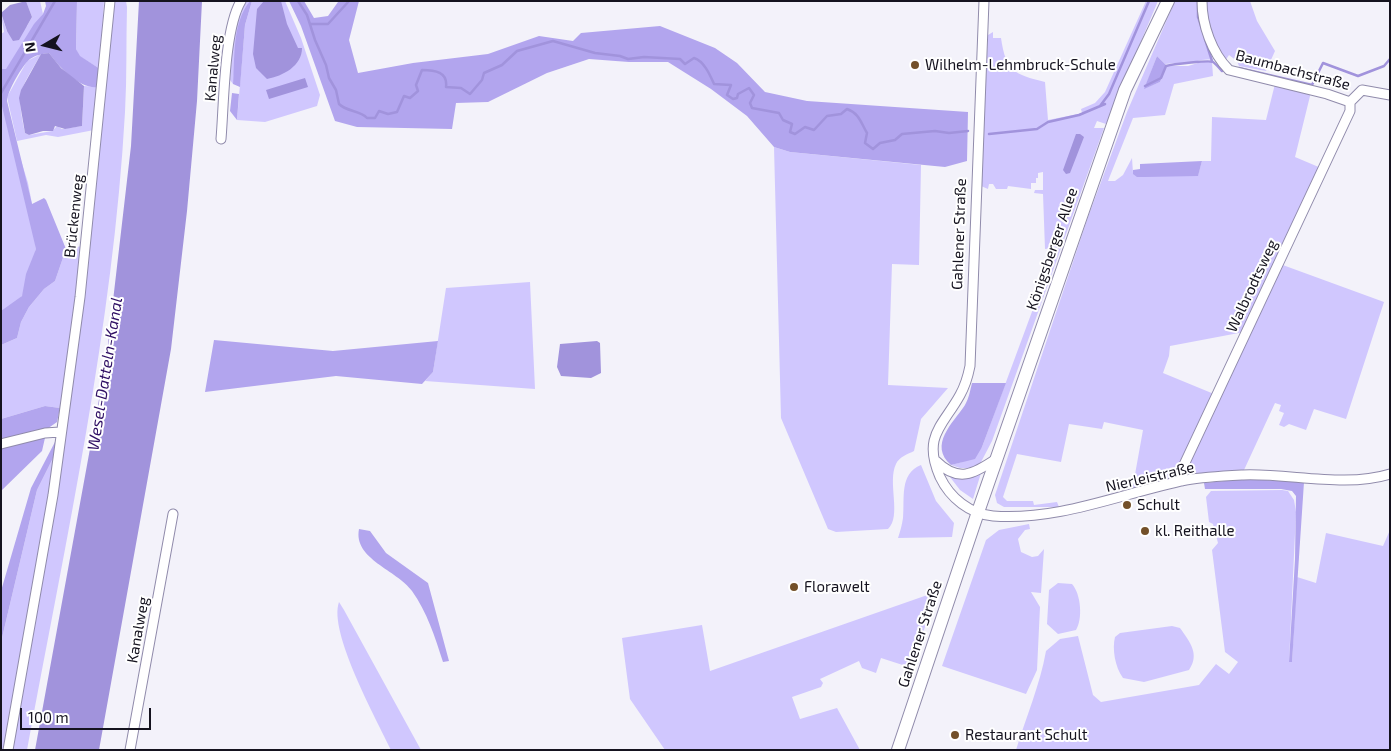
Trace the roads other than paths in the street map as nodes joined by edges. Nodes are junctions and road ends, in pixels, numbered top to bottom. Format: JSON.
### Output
{"nodes":[{"id":1,"x":110,"y":1,"type":"edge"},
{"id":2,"x":241,"y":1,"type":"edge"},
{"id":3,"x":984,"y":1,"type":"edge"},
{"id":4,"x":1168,"y":1,"type":"edge"},
{"id":5,"x":1202,"y":1,"type":"edge"},
{"id":6,"x":1390,"y":94,"type":"edge"},
{"id":7,"x":1350,"y":102,"type":"junction"},
{"id":8,"x":221,"y":139,"type":"dead end"},
{"id":9,"x":60,"y":432,"type":"junction"},
{"id":10,"x":1,"y":444,"type":"edge"},
{"id":11,"x":934,"y":459,"type":"junction"},
{"id":12,"x":996,"y":459,"type":"junction"},
{"id":13,"x":1390,"y":474,"type":"edge"},
{"id":14,"x":1182,"y":481,"type":"junction"},
{"id":15,"x":978,"y":512,"type":"junction"},
{"id":16,"x":173,"y":514,"type":"dead end"},
{"id":17,"x":8,"y":750,"type":"edge"},
{"id":18,"x":130,"y":750,"type":"edge"},
{"id":19,"x":898,"y":750,"type":"edge"}],
"edges":[{"from":1,"to":9,"type":"street","name":"Brückenweg"},
{"from":2,"to":8,"type":"street","name":"Kanalweg"},
{"from":3,"to":11,"type":"street","name":"Gahlener Straße"},
{"from":4,"to":12,"type":"main road","name":"Königsberger Allee"},
{"from":5,"to":7,"type":"street","name":"Baumbachstraße"},
{"from":6,"to":7,"type":"street","name":"Baumbachstraße"},
{"from":7,"to":14,"type":"street","name":"Walbrodtsweg"},
{"from":9,"to":10,"type":"street"},
{"from":9,"to":17,"type":"street","name":"Brückenweg"},
{"from":11,"to":12,"type":"street"},
{"from":11,"to":15,"type":"street"},
{"from":12,"to":15,"type":"main road","name":"Königsberger Allee"},
{"from":13,"to":14,"type":"street","name":"Nierleistraße"},
{"from":14,"to":15,"type":"street","name":"Nierleistraße"},
{"from":15,"to":19,"type":"main road","name":"Gahlener Straße"},
{"from":16,"to":18,"type":"street","name":"Kanalweg"}]}
